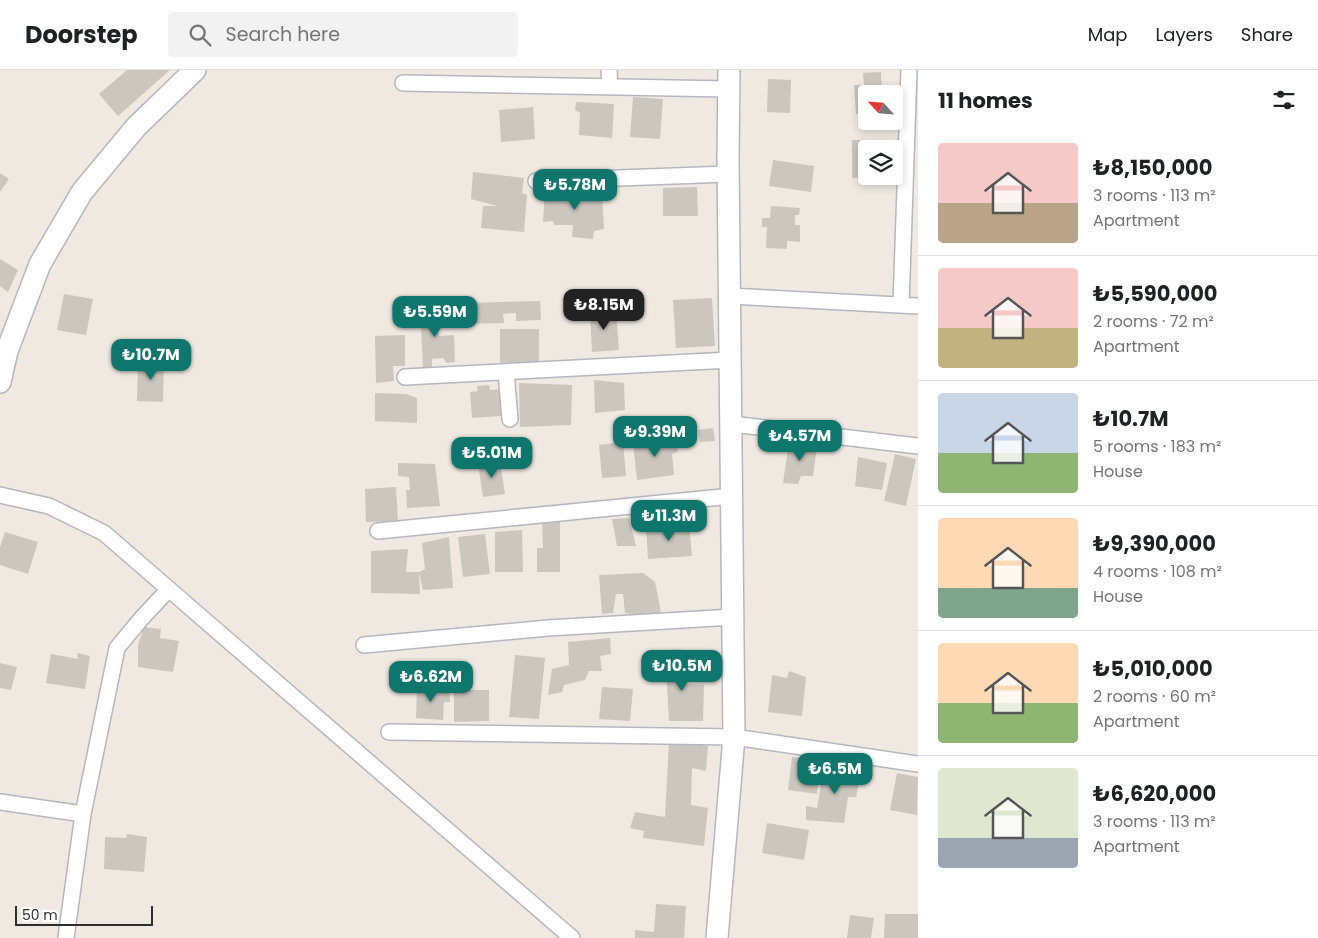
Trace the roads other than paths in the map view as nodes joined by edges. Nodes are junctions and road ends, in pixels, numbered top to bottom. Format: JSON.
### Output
{"nodes":[{"id":1,"x":196,"y":70,"type":"edge"},
{"id":2,"x":609,"y":70,"type":"edge"},
{"id":3,"x":909,"y":70,"type":"edge"},
{"id":4,"x":729,"y":80,"type":"edge"},
{"id":5,"x":403,"y":83,"type":"dead end"},
{"id":6,"x":610,"y":87,"type":"junction"},
{"id":7,"x":728,"y":174,"type":"junction"},
{"id":8,"x":536,"y":181,"type":"dead end"},
{"id":9,"x":729,"y":296,"type":"junction"},
{"id":10,"x":901,"y":305,"type":"junction"},
{"id":11,"x":918,"y":306,"type":"edge"},
{"id":12,"x":730,"y":360,"type":"junction"},
{"id":13,"x":506,"y":372,"type":"junction"},
{"id":14,"x":405,"y":377,"type":"dead end"},
{"id":15,"x":0,"y":382,"type":"edge"},
{"id":16,"x":510,"y":419,"type":"dead end"},
{"id":17,"x":732,"y":424,"type":"junction"},
{"id":18,"x":918,"y":446,"type":"edge"},
{"id":19,"x":0,"y":495,"type":"edge"},
{"id":20,"x":732,"y":496,"type":"junction"},
{"id":21,"x":378,"y":531,"type":"dead end"},
{"id":22,"x":169,"y":589,"type":"junction"},
{"id":23,"x":733,"y":617,"type":"junction"},
{"id":24,"x":364,"y":645,"type":"dead end"},
{"id":25,"x":389,"y":732,"type":"dead end"},
{"id":26,"x":734,"y":737,"type":"junction"},
{"id":27,"x":918,"y":764,"type":"edge"},
{"id":28,"x":0,"y":802,"type":"edge"},
{"id":29,"x":83,"y":814,"type":"junction"},
{"id":30,"x":66,"y":938,"type":"edge"},
{"id":31,"x":572,"y":938,"type":"edge"},
{"id":32,"x":717,"y":938,"type":"edge"}],
"edges":[{"from":1,"to":15,"type":"street"},
{"from":2,"to":6,"type":"street"},
{"from":3,"to":10,"type":"street"},
{"from":4,"to":6,"type":"street"},
{"from":4,"to":7,"type":"street"},
{"from":5,"to":6,"type":"street"},
{"from":7,"to":8,"type":"street"},
{"from":7,"to":9,"type":"street"},
{"from":9,"to":10,"type":"street"},
{"from":9,"to":12,"type":"street"},
{"from":10,"to":11,"type":"street"},
{"from":12,"to":13,"type":"street"},
{"from":12,"to":17,"type":"street"},
{"from":13,"to":14,"type":"street"},
{"from":13,"to":16,"type":"street"},
{"from":17,"to":18,"type":"street"},
{"from":17,"to":20,"type":"street"},
{"from":19,"to":22,"type":"street"},
{"from":20,"to":21,"type":"street"},
{"from":20,"to":23,"type":"street"},
{"from":22,"to":29,"type":"street"},
{"from":22,"to":31,"type":"street"},
{"from":23,"to":24,"type":"street"},
{"from":23,"to":26,"type":"street"},
{"from":25,"to":26,"type":"street"},
{"from":26,"to":27,"type":"street"},
{"from":26,"to":32,"type":"street"},
{"from":28,"to":29,"type":"street"},
{"from":29,"to":30,"type":"street"}]}
